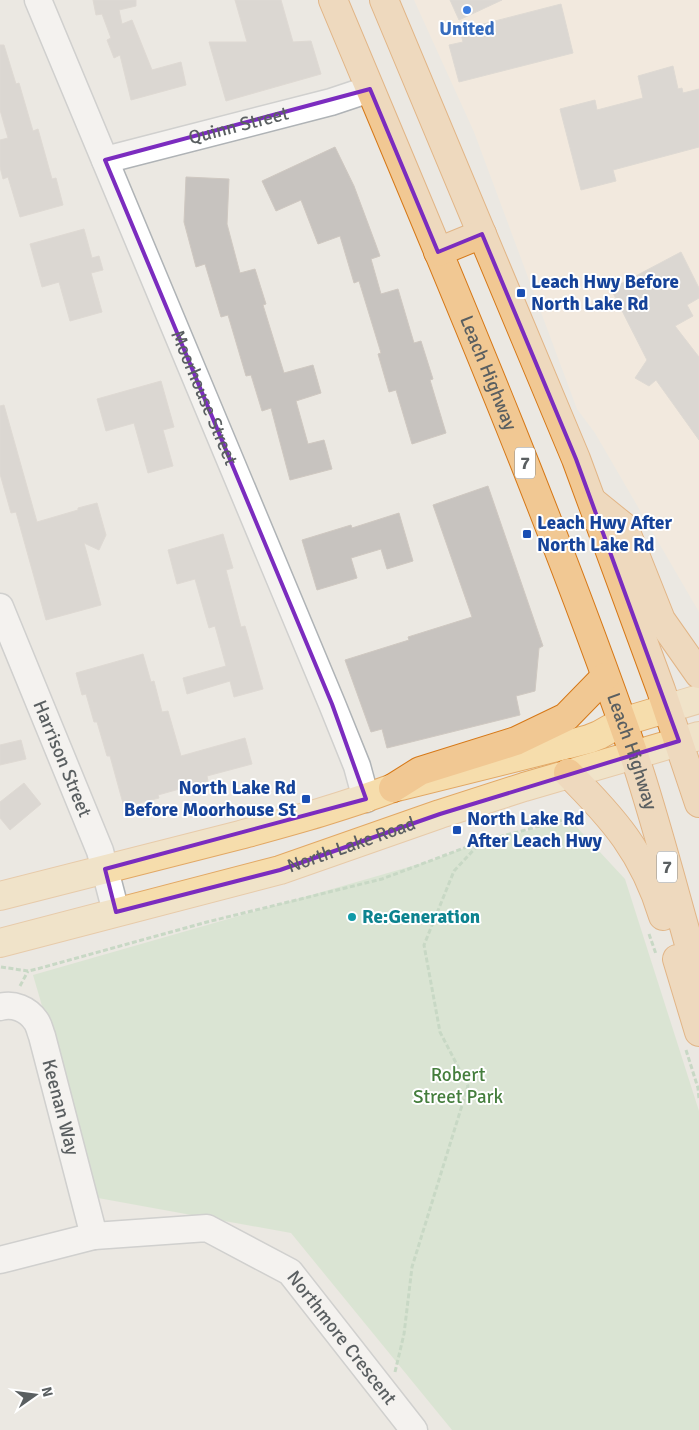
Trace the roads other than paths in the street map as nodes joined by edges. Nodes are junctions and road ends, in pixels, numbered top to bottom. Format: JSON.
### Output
{"nodes":[{"id":1,"x":38,"y":0,"type":"edge"},
{"id":2,"x":333,"y":0,"type":"edge"},
{"id":3,"x":384,"y":0,"type":"edge"},
{"id":4,"x":370,"y":89,"type":"junction"},
{"id":5,"x":105,"y":160,"type":"junction"},
{"id":6,"x":482,"y":234,"type":"junction"},
{"id":7,"x":438,"y":252,"type":"junction"},
{"id":8,"x":592,"y":500,"type":"junction"},
{"id":9,"x":0,"y":608,"type":"edge"},
{"id":10,"x":699,"y":674,"type":"edge"},
{"id":11,"x":605,"y":677,"type":"junction"},
{"id":12,"x":699,"y":699,"type":"edge"},
{"id":13,"x":668,"y":709,"type":"junction"},
{"id":14,"x":622,"y":722,"type":"junction"},
{"id":15,"x":689,"y":738,"type":"edge"},
{"id":16,"x":633,"y":754,"type":"junction"},
{"id":17,"x":568,"y":773,"type":"junction"},
{"id":18,"x":393,"y":788,"type":"junction"},
{"id":19,"x":366,"y":799,"type":"junction"},
{"id":20,"x":699,"y":803,"type":"edge"},
{"id":21,"x":105,"y":869,"type":"junction"},
{"id":22,"x":0,"y":896,"type":"edge"},
{"id":23,"x":116,"y":912,"type":"junction"},
{"id":24,"x":0,"y":943,"type":"edge"},
{"id":25,"x":699,"y":979,"type":"edge"},
{"id":26,"x":0,"y":1007,"type":"edge"},
{"id":27,"x":692,"y":1040,"type":"edge"},
{"id":28,"x":94,"y":1236,"type":"junction"},
{"id":29,"x":0,"y":1260,"type":"edge"},
{"id":30,"x":414,"y":1430,"type":"edge"}],
"edges":[{"from":1,"to":5,"type":"street","name":"Moorhouse Street"},
{"from":2,"to":4,"type":"highway","name":"Leach Highway","number":"7"},
{"from":3,"to":6,"type":"highway"},
{"from":4,"to":5,"type":"street","name":"Quinn Street"},
{"from":4,"to":7,"type":"highway","name":"Leach Highway","number":"7"},
{"from":5,"to":19,"type":"street","name":"Moorhouse Street"},
{"from":6,"to":7,"type":"highway"},
{"from":6,"to":8,"type":"highway"},
{"from":7,"to":11,"type":"highway","name":"Leach Highway","number":"7"},
{"from":8,"to":10,"type":"highway"},
{"from":8,"to":13,"type":"highway"},
{"from":9,"to":21,"type":"street","name":"Harrison Street"},
{"from":11,"to":14,"type":"highway","name":"Leach Highway","number":"7"},
{"from":11,"to":18,"type":"highway"},
{"from":12,"to":13,"type":"main road","name":"North Lake Road"},
{"from":13,"to":14,"type":"main road","name":"North Lake Road"},
{"from":13,"to":15,"type":"highway"},
{"from":14,"to":16,"type":"highway","name":"Leach Highway","number":"7"},
{"from":14,"to":18,"type":"main road","name":"North Lake Road"},
{"from":15,"to":16,"type":"main road","name":"North Lake Road"},
{"from":15,"to":20,"type":"highway"},
{"from":16,"to":17,"type":"main road","name":"North Lake Road"},
{"from":16,"to":25,"type":"highway","name":"Leach Highway","number":"7"},
{"from":17,"to":23,"type":"main road","name":"North Lake Road"},
{"from":17,"to":27,"type":"highway"},
{"from":18,"to":19,"type":"main road","name":"North Lake Road"},
{"from":19,"to":21,"type":"main road","name":"North Lake Road"},
{"from":21,"to":22,"type":"main road","name":"North Lake Road"},
{"from":21,"to":23,"type":"street","name":"Harrison Street"},
{"from":23,"to":24,"type":"main road","name":"North Lake Road"},
{"from":26,"to":28,"type":"street","name":"Keenan Way"},
{"from":28,"to":29,"type":"street","name":"Northmore Crescent"},
{"from":28,"to":30,"type":"street","name":"Northmore Crescent"}]}
